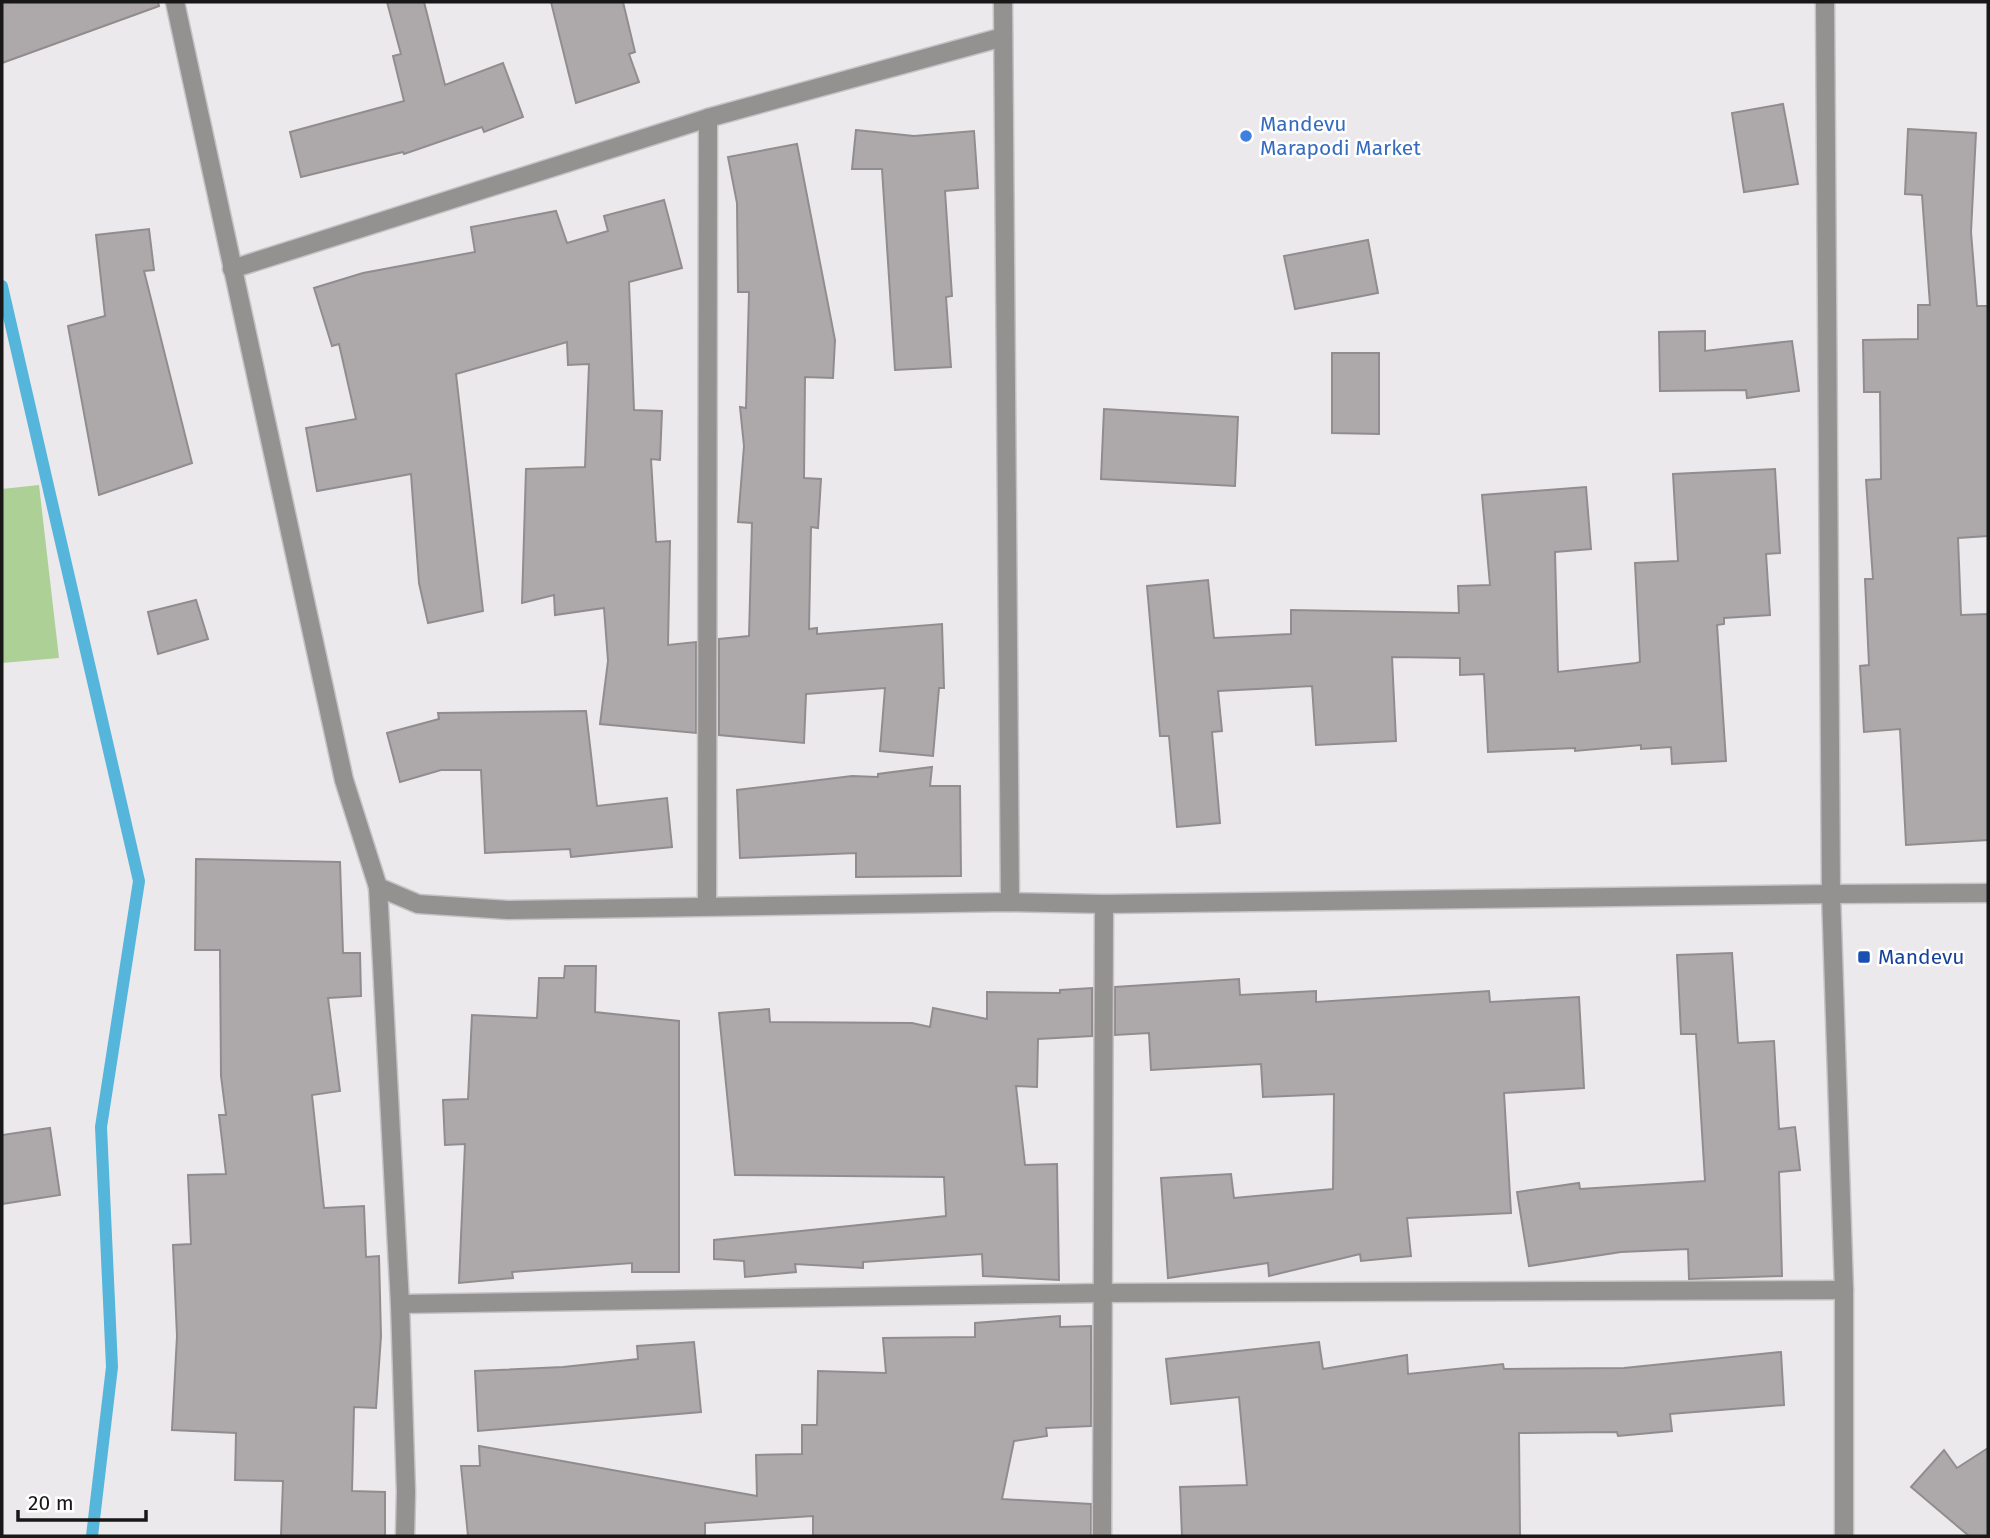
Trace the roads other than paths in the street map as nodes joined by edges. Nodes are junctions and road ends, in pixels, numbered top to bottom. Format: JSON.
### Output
{"nodes":[{"id":1,"x":176,"y":2,"type":"edge"},
{"id":2,"x":1003,"y":2,"type":"edge"},
{"id":3,"x":1825,"y":2,"type":"edge"},
{"id":4,"x":1003,"y":37,"type":"junction"},
{"id":5,"x":708,"y":118,"type":"junction"},
{"id":6,"x":232,"y":269,"type":"junction"},
{"id":7,"x":378,"y":887,"type":"junction"},
{"id":8,"x":1988,"y":893,"type":"edge"},
{"id":9,"x":1831,"y":894,"type":"junction"},
{"id":10,"x":1010,"y":902,"type":"junction"},
{"id":11,"x":1104,"y":904,"type":"junction"},
{"id":12,"x":706,"y":906,"type":"junction"},
{"id":13,"x":1844,"y":1290,"type":"junction"},
{"id":14,"x":1102,"y":1293,"type":"junction"},
{"id":15,"x":400,"y":1304,"type":"junction"},
{"id":16,"x":405,"y":1536,"type":"edge"},
{"id":17,"x":1102,"y":1536,"type":"edge"},
{"id":18,"x":1844,"y":1536,"type":"edge"}],
"edges":[{"from":1,"to":6,"type":"street"},
{"from":2,"to":4,"type":"street"},
{"from":3,"to":9,"type":"street"},
{"from":4,"to":5,"type":"street"},
{"from":4,"to":10,"type":"street"},
{"from":5,"to":6,"type":"street"},
{"from":5,"to":12,"type":"street"},
{"from":6,"to":7,"type":"street"},
{"from":7,"to":12,"type":"street"},
{"from":7,"to":15,"type":"street"},
{"from":8,"to":9,"type":"street"},
{"from":9,"to":11,"type":"street"},
{"from":9,"to":13,"type":"street"},
{"from":10,"to":11,"type":"street"},
{"from":10,"to":12,"type":"street"},
{"from":11,"to":14,"type":"street"},
{"from":13,"to":14,"type":"street"},
{"from":13,"to":18,"type":"street"},
{"from":14,"to":15,"type":"street"},
{"from":14,"to":17,"type":"street"},
{"from":15,"to":16,"type":"street"}]}
